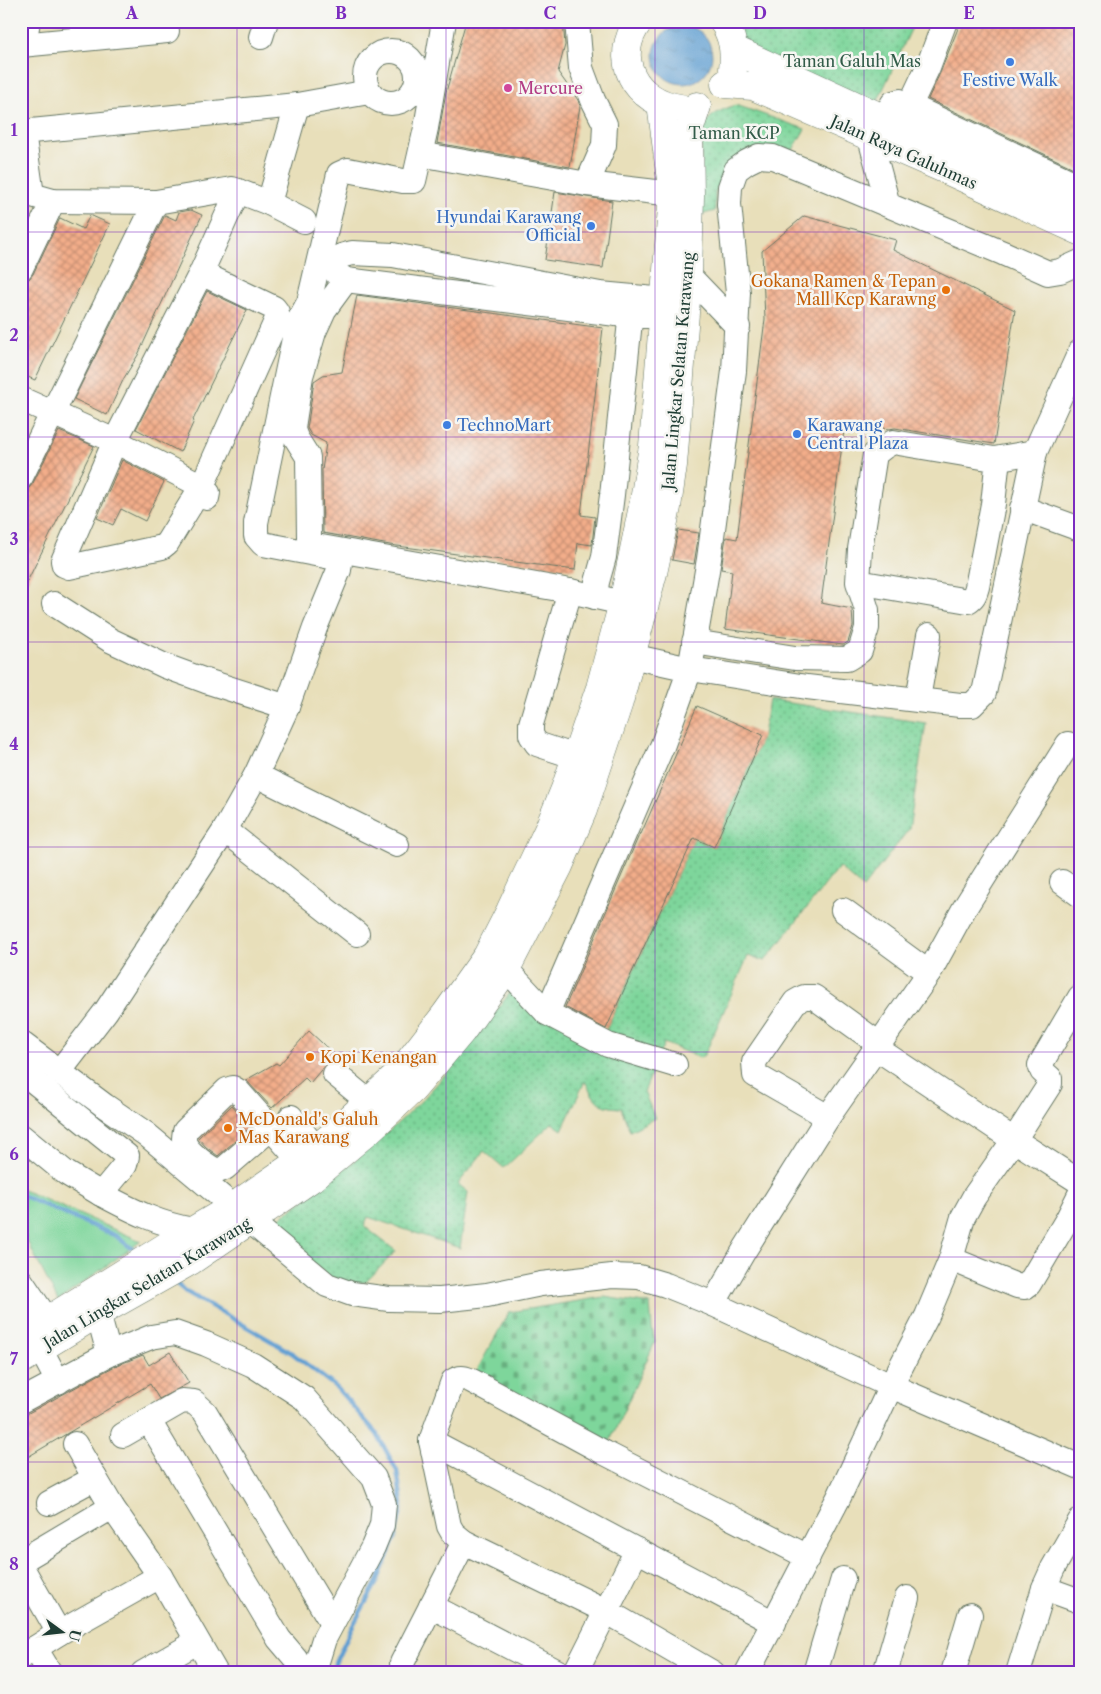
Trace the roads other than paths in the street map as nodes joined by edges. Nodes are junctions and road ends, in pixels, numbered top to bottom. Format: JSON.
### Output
{"nodes":[{"id":1,"x":28,"y":21,"type":"edge"},
{"id":2,"x":577,"y":21,"type":"edge"},
{"id":3,"x":639,"y":21,"type":"edge"},
{"id":4,"x":723,"y":21,"type":"edge"},
{"id":5,"x":945,"y":21,"type":"edge"},
{"id":6,"x":444,"y":23,"type":"edge"},
{"id":7,"x":119,"y":29,"type":"edge"},
{"id":8,"x":167,"y":32,"type":"dead end"},
{"id":9,"x":23,"y":45,"type":"edge"},
{"id":10,"x":735,"y":50,"type":"junction"},
{"id":11,"x":411,"y":60,"type":"junction"},
{"id":12,"x":756,"y":74,"type":"junction"},
{"id":13,"x":725,"y":84,"type":"junction"},
{"id":14,"x":369,"y":92,"type":"junction"},
{"id":15,"x":661,"y":104,"type":"junction"},
{"id":16,"x":297,"y":105,"type":"junction"},
{"id":17,"x":910,"y":105,"type":"junction"},
{"id":18,"x":696,"y":106,"type":"junction"},
{"id":19,"x":877,"y":128,"type":"junction"},
{"id":20,"x":22,"y":132,"type":"edge"},
{"id":21,"x":431,"y":156,"type":"dead end"},
{"id":22,"x":587,"y":184,"type":"junction"},
{"id":23,"x":1080,"y":186,"type":"edge"},
{"id":24,"x":238,"y":191,"type":"junction"},
{"id":25,"x":35,"y":196,"type":"edge"},
{"id":26,"x":682,"y":196,"type":"junction"},
{"id":27,"x":156,"y":202,"type":"junction"},
{"id":28,"x":268,"y":203,"type":"junction"},
{"id":29,"x":888,"y":205,"type":"junction"},
{"id":30,"x":1080,"y":209,"type":"edge"},
{"id":31,"x":304,"y":221,"type":"dead end"},
{"id":32,"x":1080,"y":231,"type":"edge"},
{"id":33,"x":1080,"y":262,"type":"edge"},
{"id":34,"x":21,"y":268,"type":"edge"},
{"id":35,"x":201,"y":273,"type":"junction"},
{"id":36,"x":688,"y":275,"type":"junction"},
{"id":37,"x":632,"y":306,"type":"junction"},
{"id":38,"x":665,"y":308,"type":"junction"},
{"id":39,"x":738,"y":327,"type":"junction"},
{"id":40,"x":1080,"y":352,"type":"edge"},
{"id":41,"x":21,"y":399,"type":"edge"},
{"id":42,"x":52,"y":414,"type":"junction"},
{"id":43,"x":115,"y":442,"type":"junction"},
{"id":44,"x":1035,"y":452,"type":"junction"},
{"id":45,"x":994,"y":459,"type":"junction"},
{"id":46,"x":21,"y":477,"type":"edge"},
{"id":47,"x":202,"y":486,"type":"junction"},
{"id":48,"x":1021,"y":518,"type":"junction"},
{"id":49,"x":990,"y":523,"type":"junction"},
{"id":50,"x":1080,"y":529,"type":"edge"},
{"id":51,"x":858,"y":582,"type":"junction"},
{"id":52,"x":570,"y":591,"type":"junction"},
{"id":53,"x":595,"y":597,"type":"junction"},
{"id":54,"x":623,"y":603,"type":"junction"},
{"id":55,"x":54,"y":604,"type":"dead end"},
{"id":56,"x":929,"y":635,"type":"dead end"},
{"id":57,"x":694,"y":642,"type":"junction"},
{"id":58,"x":631,"y":656,"type":"junction"},
{"id":59,"x":690,"y":669,"type":"junction"},
{"id":60,"x":918,"y":699,"type":"junction"},
{"id":61,"x":287,"y":707,"type":"junction"},
{"id":62,"x":1068,"y":744,"type":"dead end"},
{"id":63,"x":576,"y":758,"type":"junction"},
{"id":64,"x":256,"y":774,"type":"junction"},
{"id":65,"x":225,"y":830,"type":"junction"},
{"id":66,"x":397,"y":845,"type":"dead end"},
{"id":67,"x":843,"y":910,"type":"dead end"},
{"id":68,"x":357,"y":934,"type":"dead end"},
{"id":69,"x":506,"y":969,"type":"junction"},
{"id":70,"x":929,"y":972,"type":"junction"},
{"id":71,"x":1080,"y":997,"type":"edge"},
{"id":72,"x":547,"y":1012,"type":"junction"},
{"id":73,"x":21,"y":1042,"type":"edge"},
{"id":74,"x":878,"y":1046,"type":"junction"},
{"id":75,"x":675,"y":1065,"type":"dead end"},
{"id":76,"x":21,"y":1071,"type":"edge"},
{"id":77,"x":59,"y":1072,"type":"junction"},
{"id":78,"x":335,"y":1074,"type":"dead end"},
{"id":79,"x":369,"y":1102,"type":"junction"},
{"id":80,"x":828,"y":1117,"type":"junction"},
{"id":81,"x":281,"y":1122,"type":"dead end"},
{"id":82,"x":21,"y":1136,"type":"edge"},
{"id":83,"x":1014,"y":1140,"type":"junction"},
{"id":84,"x":308,"y":1155,"type":"junction"},
{"id":85,"x":1080,"y":1182,"type":"edge"},
{"id":86,"x":101,"y":1194,"type":"junction"},
{"id":87,"x":1080,"y":1194,"type":"edge"},
{"id":88,"x":242,"y":1214,"type":"junction"},
{"id":89,"x":1074,"y":1221,"type":"edge"},
{"id":90,"x":194,"y":1230,"type":"junction"},
{"id":91,"x":952,"y":1259,"type":"junction"},
{"id":92,"x":21,"y":1281,"type":"edge"},
{"id":93,"x":125,"y":1285,"type":"junction"},
{"id":94,"x":713,"y":1304,"type":"junction"},
{"id":95,"x":98,"y":1313,"type":"junction"},
{"id":96,"x":48,"y":1321,"type":"junction"},
{"id":97,"x":28,"y":1348,"type":"edge"},
{"id":98,"x":109,"y":1354,"type":"junction"},
{"id":99,"x":58,"y":1382,"type":"junction"},
{"id":100,"x":890,"y":1386,"type":"junction"},
{"id":101,"x":21,"y":1401,"type":"edge"},
{"id":102,"x":149,"y":1421,"type":"junction"},
{"id":103,"x":124,"y":1435,"type":"dead end"},
{"id":104,"x":430,"y":1441,"type":"junction"},
{"id":105,"x":75,"y":1444,"type":"dead end"},
{"id":106,"x":1080,"y":1467,"type":"edge"},
{"id":107,"x":95,"y":1478,"type":"junction"},
{"id":108,"x":49,"y":1503,"type":"dead end"},
{"id":109,"x":112,"y":1506,"type":"junction"},
{"id":110,"x":1080,"y":1522,"type":"edge"},
{"id":111,"x":464,"y":1542,"type":"junction"},
{"id":112,"x":637,"y":1550,"type":"junction"},
{"id":113,"x":808,"y":1557,"type":"junction"},
{"id":114,"x":21,"y":1561,"type":"edge"},
{"id":115,"x":21,"y":1566,"type":"edge"},
{"id":116,"x":160,"y":1576,"type":"junction"},
{"id":117,"x":843,"y":1579,"type":"dead end"},
{"id":118,"x":1044,"y":1588,"type":"junction"},
{"id":119,"x":906,"y":1598,"type":"dead end"},
{"id":120,"x":1080,"y":1601,"type":"edge"},
{"id":121,"x":431,"y":1606,"type":"junction"},
{"id":122,"x":606,"y":1611,"type":"junction"},
{"id":123,"x":970,"y":1615,"type":"dead end"},
{"id":124,"x":774,"y":1622,"type":"junction"},
{"id":125,"x":332,"y":1623,"type":"junction"},
{"id":126,"x":60,"y":1633,"type":"junction"},
{"id":127,"x":197,"y":1642,"type":"junction"},
{"id":128,"x":28,"y":1652,"type":"edge"},
{"id":129,"x":296,"y":1659,"type":"dead end"},
{"id":130,"x":50,"y":1673,"type":"edge"},
{"id":131,"x":143,"y":1673,"type":"edge"},
{"id":132,"x":216,"y":1673,"type":"edge"},
{"id":133,"x":316,"y":1673,"type":"edge"},
{"id":134,"x":403,"y":1673,"type":"edge"},
{"id":135,"x":560,"y":1673,"type":"edge"},
{"id":136,"x":575,"y":1673,"type":"edge"},
{"id":137,"x":713,"y":1673,"type":"edge"},
{"id":138,"x":747,"y":1673,"type":"edge"},
{"id":139,"x":815,"y":1673,"type":"edge"},
{"id":140,"x":885,"y":1673,"type":"edge"},
{"id":141,"x":953,"y":1673,"type":"edge"},
{"id":142,"x":1018,"y":1673,"type":"edge"}],
"edges":[{"from":1,"to":9,"type":"street"},
{"from":2,"to":22,"type":"street"},
{"from":3,"to":15,"type":"main road"},
{"from":4,"to":10,"type":"main road"},
{"from":5,"to":17,"type":"street"},
{"from":6,"to":11,"type":"street"},
{"from":6,"to":61,"type":"street"},
{"from":7,"to":8,"type":"street"},
{"from":7,"to":9,"type":"street"},
{"from":10,"to":12,"type":"main road","name":"Jalan Raya Galuhmas"},
{"from":10,"to":13,"type":"main road"},
{"from":11,"to":14,"type":"street"},
{"from":11,"to":14,"type":"street"},
{"from":12,"to":13,"type":"main road","name":"Jalan Raya Galuhmas"},
{"from":12,"to":19,"type":"main road","name":"Jalan Raya Galuhmas"},
{"from":13,"to":18,"type":"main road"},
{"from":14,"to":16,"type":"street"},
{"from":15,"to":18,"type":"main road"},
{"from":15,"to":26,"type":"main road","name":"Jalan Lingkar Selatan Karawang"},
{"from":16,"to":20,"type":"street"},
{"from":16,"to":28,"type":"street"},
{"from":17,"to":19,"type":"street"},
{"from":17,"to":23,"type":"street"},
{"from":18,"to":26,"type":"main road","name":"Jalan Lingkar Selatan Karawang"},
{"from":19,"to":29,"type":"street"},
{"from":19,"to":30,"type":"main road","name":"Jalan Raya Galuhmas"},
{"from":19,"to":32,"type":"main road","name":"Jalan Raya Galuhmas"},
{"from":20,"to":25,"type":"street"},
{"from":21,"to":22,"type":"street"},
{"from":22,"to":26,"type":"street"},
{"from":24,"to":27,"type":"street"},
{"from":24,"to":28,"type":"street"},
{"from":24,"to":35,"type":"street"},
{"from":25,"to":27,"type":"street"},
{"from":25,"to":34,"type":"street"},
{"from":26,"to":36,"type":"main road","name":"Jalan Lingkar Selatan Karawang"},
{"from":26,"to":38,"type":"main road","name":"Jalan Lingkar Selatan Karawang"},
{"from":27,"to":42,"type":"street"},
{"from":28,"to":31,"type":"street"},
{"from":29,"to":33,"type":"street"},
{"from":29,"to":39,"type":"street"},
{"from":35,"to":43,"type":"street"},
{"from":35,"to":47,"type":"street"},
{"from":36,"to":39,"type":"street"},
{"from":36,"to":58,"type":"main road","name":"Jalan Lingkar Selatan Karawang"},
{"from":37,"to":38,"type":"street"},
{"from":37,"to":52,"type":"street"},
{"from":37,"to":53,"type":"street"},
{"from":38,"to":54,"type":"main road","name":"Jalan Lingkar Selatan Karawang"},
{"from":39,"to":57,"type":"street"},
{"from":40,"to":44,"type":"street"},
{"from":41,"to":42,"type":"street"},
{"from":42,"to":43,"type":"street"},
{"from":42,"to":46,"type":"street"},
{"from":43,"to":47,"type":"street"},
{"from":43,"to":47,"type":"street"},
{"from":44,"to":45,"type":"street"},
{"from":44,"to":48,"type":"street"},
{"from":45,"to":49,"type":"street"},
{"from":45,"to":51,"type":"street"},
{"from":48,"to":49,"type":"street"},
{"from":48,"to":50,"type":"street"},
{"from":48,"to":60,"type":"street"},
{"from":49,"to":51,"type":"street"},
{"from":51,"to":57,"type":"street"},
{"from":52,"to":53,"type":"street"},
{"from":52,"to":63,"type":"street"},
{"from":53,"to":54,"type":"street"},
{"from":54,"to":63,"type":"main road","name":"Jalan Lingkar Selatan Karawang"},
{"from":55,"to":61,"type":"street"},
{"from":56,"to":60,"type":"street"},
{"from":57,"to":59,"type":"street"},
{"from":58,"to":59,"type":"street"},
{"from":58,"to":69,"type":"main road","name":"Jalan Lingkar Selatan Karawang"},
{"from":59,"to":60,"type":"street"},
{"from":59,"to":72,"type":"street"},
{"from":61,"to":64,"type":"street"},
{"from":62,"to":70,"type":"street"},
{"from":63,"to":79,"type":"main road","name":"Jalan Lingkar Selatan Karawang"},
{"from":64,"to":65,"type":"street"},
{"from":64,"to":66,"type":"street"},
{"from":65,"to":68,"type":"street"},
{"from":65,"to":77,"type":"street"},
{"from":67,"to":70,"type":"street"},
{"from":69,"to":72,"type":"street"},
{"from":69,"to":88,"type":"main road","name":"Jalan Lingkar Selatan Karawang"},
{"from":70,"to":74,"type":"street"},
{"from":71,"to":83,"type":"street"},
{"from":72,"to":75,"type":"street"},
{"from":73,"to":77,"type":"street"},
{"from":74,"to":80,"type":"street"},
{"from":74,"to":80,"type":"street"},
{"from":74,"to":83,"type":"street"},
{"from":76,"to":86,"type":"street"},
{"from":77,"to":88,"type":"street"},
{"from":78,"to":79,"type":"street"},
{"from":79,"to":84,"type":"main road","name":"Jalan Lingkar Selatan Karawang"},
{"from":80,"to":94,"type":"street"},
{"from":81,"to":84,"type":"street"},
{"from":82,"to":86,"type":"street"},
{"from":83,"to":85,"type":"street"},
{"from":83,"to":91,"type":"street"},
{"from":84,"to":88,"type":"main road","name":"Jalan Lingkar Selatan Karawang"},
{"from":86,"to":90,"type":"street"},
{"from":87,"to":89,"type":"street"},
{"from":88,"to":90,"type":"main road","name":"Jalan Lingkar Selatan Karawang"},
{"from":88,"to":93,"type":"main road","name":"Jalan Lingkar Selatan Karawang"},
{"from":88,"to":94,"type":"street"},
{"from":89,"to":91,"type":"street"},
{"from":90,"to":93,"type":"main road","name":"Jalan Lingkar Selatan Karawang"},
{"from":91,"to":100,"type":"street"},
{"from":92,"to":96,"type":"street"},
{"from":93,"to":95,"type":"main road","name":"Jalan Lingkar Selatan Karawang"},
{"from":93,"to":96,"type":"main road","name":"Jalan Lingkar Selatan Karawang"},
{"from":94,"to":100,"type":"street"},
{"from":95,"to":97,"type":"main road","name":"Jalan Lingkar Selatan Karawang"},
{"from":95,"to":98,"type":"street"},
{"from":96,"to":97,"type":"main road","name":"Jalan Lingkar Selatan Karawang"},
{"from":97,"to":99,"type":"street"},
{"from":98,"to":99,"type":"street"},
{"from":98,"to":125,"type":"street"},
{"from":99,"to":101,"type":"street"},
{"from":100,"to":106,"type":"street"},
{"from":100,"to":113,"type":"street"},
{"from":102,"to":103,"type":"street"},
{"from":102,"to":125,"type":"street"},
{"from":102,"to":129,"type":"street"},
{"from":104,"to":111,"type":"street"},
{"from":104,"to":112,"type":"street"},
{"from":104,"to":113,"type":"street"},
{"from":105,"to":107,"type":"street"},
{"from":107,"to":108,"type":"street"},
{"from":107,"to":109,"type":"street"},
{"from":109,"to":114,"type":"street"},
{"from":109,"to":116,"type":"street"},
{"from":110,"to":118,"type":"street"},
{"from":111,"to":121,"type":"street"},
{"from":111,"to":122,"type":"street"},
{"from":112,"to":122,"type":"street"},
{"from":112,"to":124,"type":"street"},
{"from":113,"to":124,"type":"street"},
{"from":115,"to":126,"type":"street"},
{"from":116,"to":126,"type":"street"},
{"from":116,"to":127,"type":"street"},
{"from":117,"to":139,"type":"street"},
{"from":118,"to":120,"type":"street"},
{"from":118,"to":142,"type":"street"},
{"from":119,"to":140,"type":"street"},
{"from":121,"to":134,"type":"street"},
{"from":121,"to":135,"type":"street"},
{"from":122,"to":136,"type":"street"},
{"from":122,"to":137,"type":"street"},
{"from":123,"to":141,"type":"street"},
{"from":124,"to":138,"type":"street"},
{"from":125,"to":133,"type":"street"},
{"from":126,"to":128,"type":"street"},
{"from":127,"to":131,"type":"street"},
{"from":127,"to":132,"type":"street"},
{"from":128,"to":130,"type":"street"}]}
